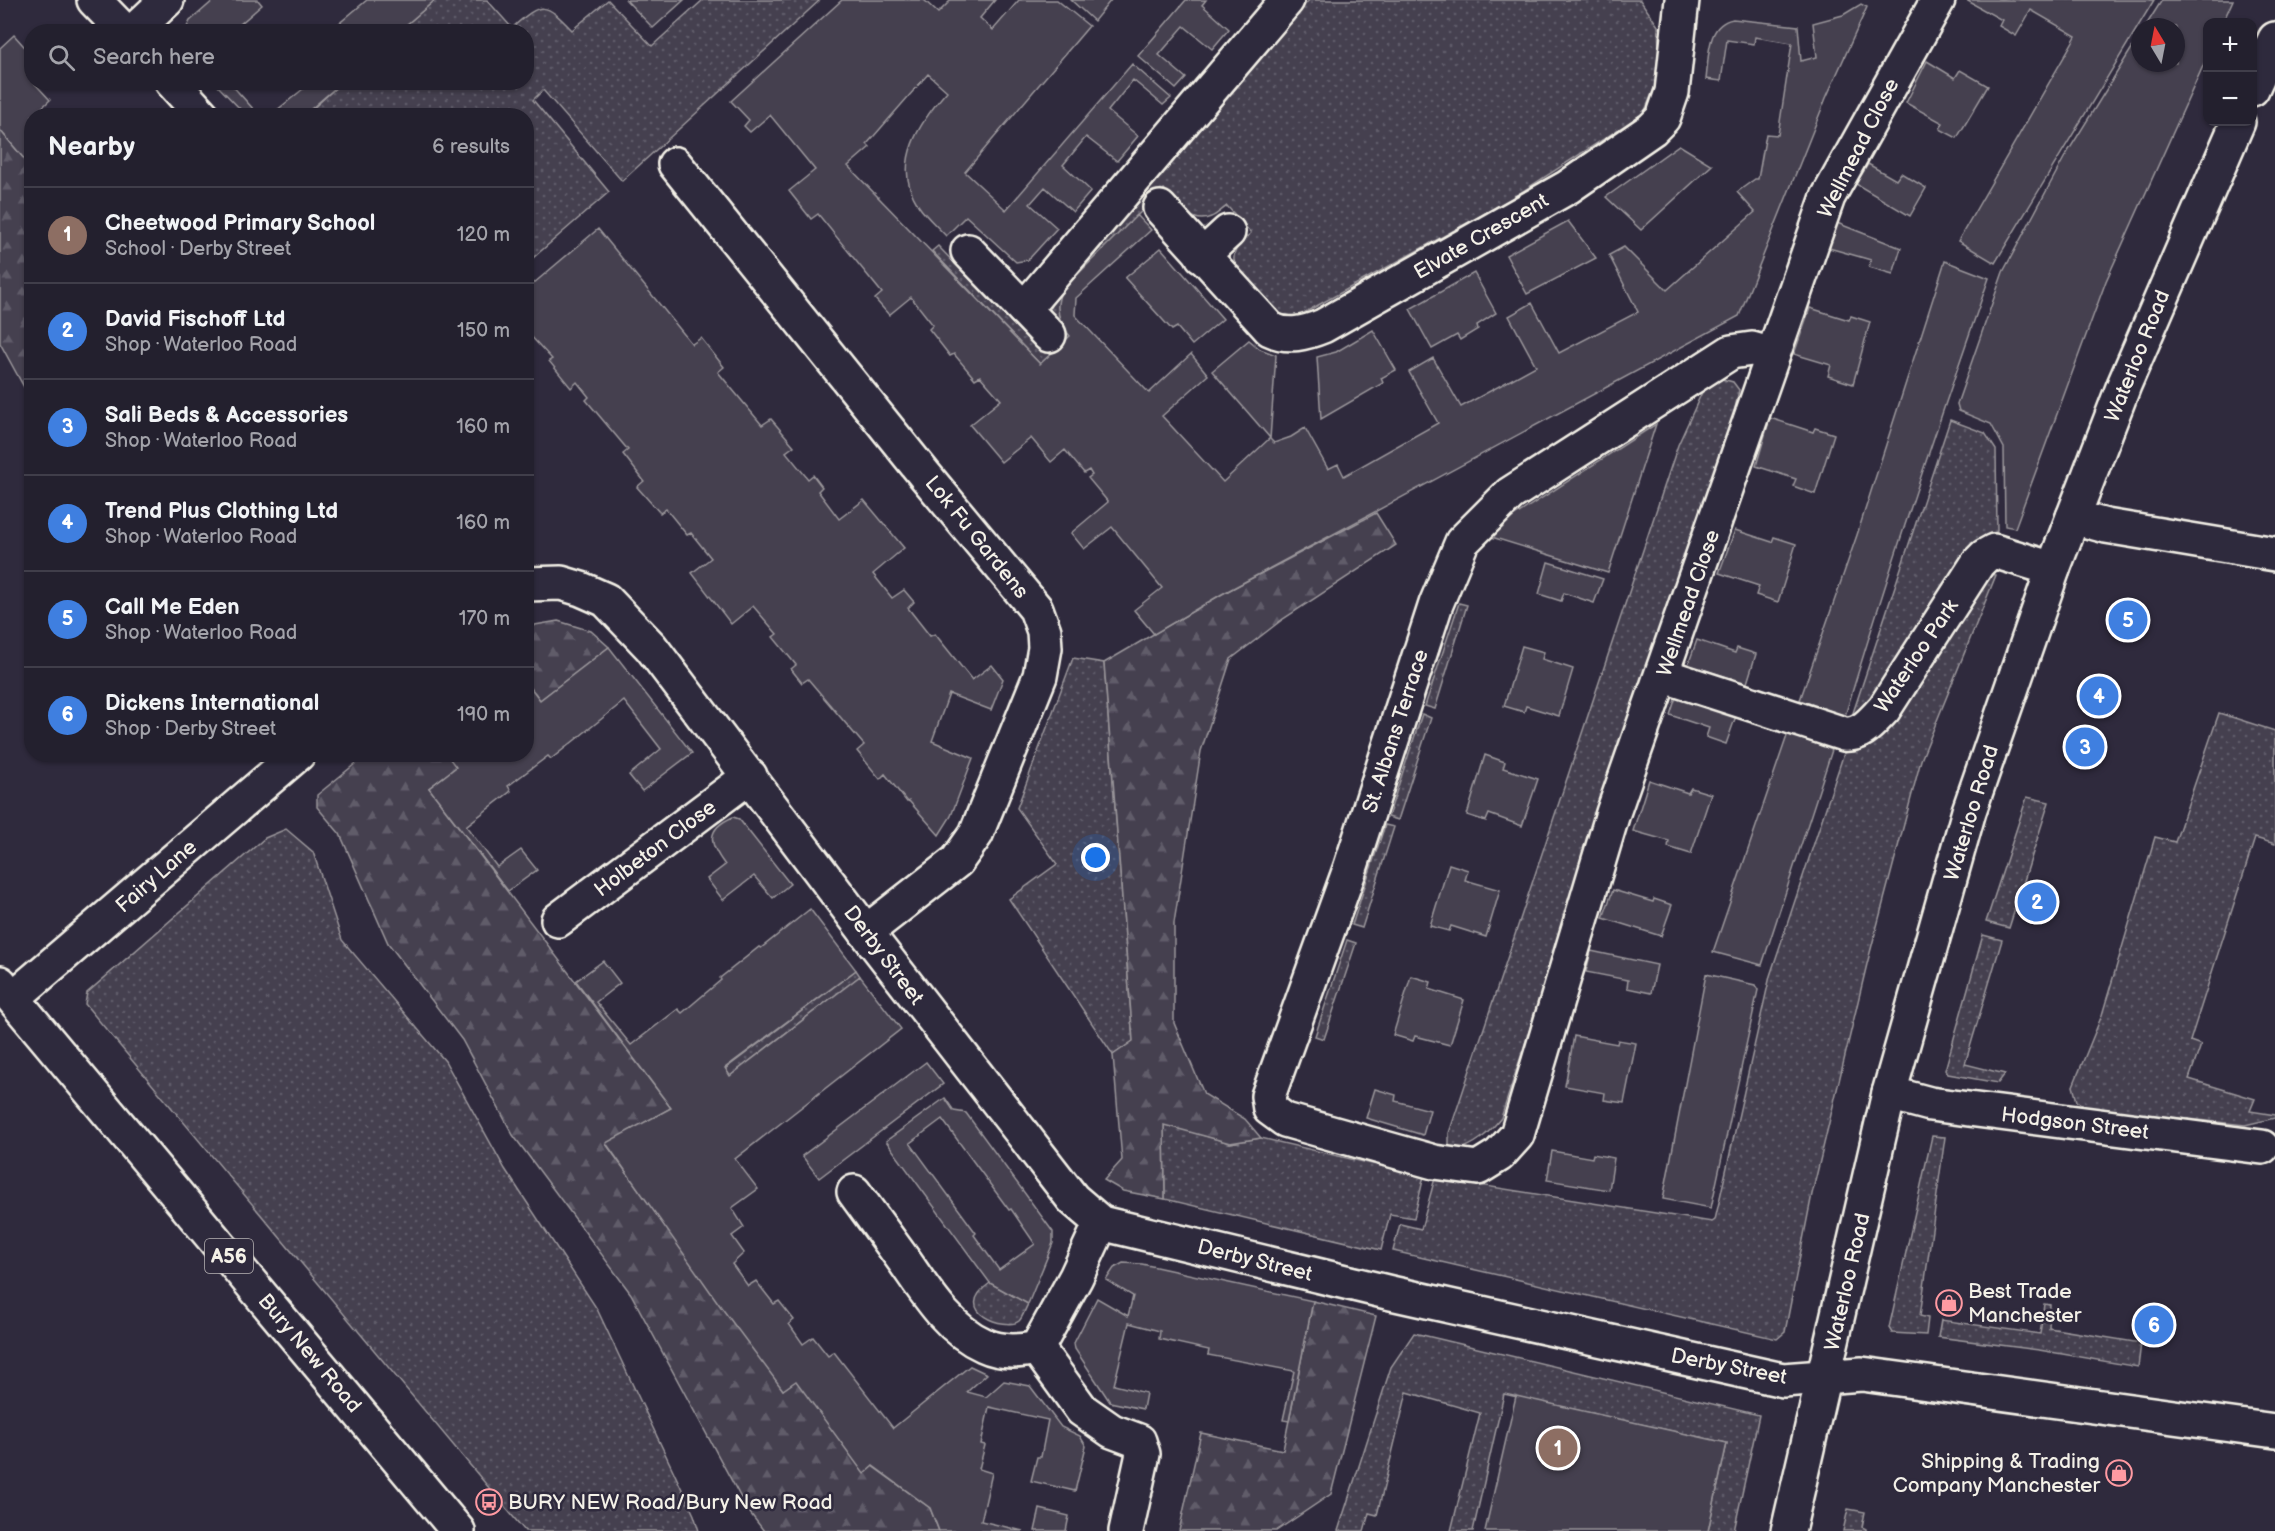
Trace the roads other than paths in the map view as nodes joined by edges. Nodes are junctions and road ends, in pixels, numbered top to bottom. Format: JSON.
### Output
{"nodes":[{"id":1,"x":94,"y":0,"type":"edge"},
{"id":2,"x":167,"y":0,"type":"edge"},
{"id":3,"x":1287,"y":0,"type":"edge"},
{"id":4,"x":1682,"y":0,"type":"edge"},
{"id":5,"x":1938,"y":0,"type":"edge"},
{"id":6,"x":117,"y":24,"type":"edge"},
{"id":7,"x":142,"y":24,"type":"edge"},
{"id":8,"x":2275,"y":39,"type":"edge"},
{"id":9,"x":2257,"y":80,"type":"edge"},
{"id":10,"x":179,"y":90,"type":"edge"},
{"id":11,"x":196,"y":108,"type":"edge"},
{"id":12,"x":2236,"y":126,"type":"edge"},
{"id":13,"x":675,"y":164,"type":"dead end"},
{"id":14,"x":1160,"y":208,"type":"dead end"},
{"id":15,"x":1228,"y":232,"type":"dead end"},
{"id":16,"x":968,"y":251,"type":"dead end"},
{"id":17,"x":1202,"y":256,"type":"junction"},
{"id":18,"x":1024,"y":309,"type":"junction"},
{"id":19,"x":1049,"y":335,"type":"dead end"},
{"id":20,"x":1773,"y":355,"type":"junction"},
{"id":21,"x":2073,"y":517,"type":"junction"},
{"id":22,"x":2275,"y":554,"type":"edge"},
{"id":23,"x":2053,"y":569,"type":"junction"},
{"id":24,"x":534,"y":584,"type":"edge"},
{"id":25,"x":1662,"y":675,"type":"junction"},
{"id":26,"x":288,"y":762,"type":"edge"},
{"id":27,"x":750,"y":776,"type":"junction"},
{"id":28,"x":558,"y":920,"type":"dead end"},
{"id":29,"x":866,"y":932,"type":"junction"},
{"id":30,"x":7,"y":990,"type":"edge"},
{"id":31,"x":1889,"y":1094,"type":"junction"},
{"id":32,"x":2262,"y":1147,"type":"dead end"},
{"id":33,"x":1434,"y":1162,"type":"joint"},
{"id":34,"x":854,"y":1192,"type":"dead end"},
{"id":35,"x":1101,"y":1223,"type":"junction"},
{"id":36,"x":1038,"y":1348,"type":"junction"},
{"id":37,"x":1825,"y":1378,"type":"junction"},
{"id":38,"x":2275,"y":1431,"type":"edge"},
{"id":39,"x":458,"y":1531,"type":"edge"},
{"id":40,"x":1126,"y":1531,"type":"edge"},
{"id":41,"x":1788,"y":1531,"type":"edge"}],
"edges":[{"from":1,"to":6,"type":"main road"},
{"from":2,"to":7,"type":"main road"},
{"from":3,"to":18,"type":"main road"},
{"from":4,"to":17,"type":"main road","name":"Elvate Crescent"},
{"from":5,"to":20,"type":"main road","name":"Wellmead Close"},
{"from":8,"to":9,"type":"main road"},
{"from":10,"to":11,"type":"main road"},
{"from":12,"to":21,"type":"main road","name":"Waterloo Road"},
{"from":13,"to":29,"type":"main road","name":"Lok Fu Gardens"},
{"from":14,"to":17,"type":"main road","name":"Elvate Crescent"},
{"from":15,"to":17,"type":"main road"},
{"from":16,"to":18,"type":"main road"},
{"from":18,"to":19,"type":"main road"},
{"from":20,"to":25,"type":"main road","name":"Wellmead Close"},
{"from":20,"to":33,"type":"main road","name":"St. Albans Terrace"},
{"from":21,"to":22,"type":"main road"},
{"from":21,"to":23,"type":"main road","name":"Waterloo Road"},
{"from":23,"to":25,"type":"main road","name":"Waterloo Park"},
{"from":23,"to":31,"type":"main road","name":"Waterloo Road"},
{"from":24,"to":27,"type":"main road","name":"Derby Street"},
{"from":25,"to":33,"type":"main road","name":"Wellmead Close"},
{"from":26,"to":30,"type":"main road","name":"Fairy Lane"},
{"from":27,"to":28,"type":"main road","name":"Holbeton Close"},
{"from":27,"to":29,"type":"main road","name":"Derby Street"},
{"from":29,"to":35,"type":"main road","name":"Derby Street"},
{"from":30,"to":39,"type":"main road","name":"Bury New Road","number":"A56"},
{"from":31,"to":32,"type":"main road","name":"Hodgson Street"},
{"from":31,"to":37,"type":"main road","name":"Waterloo Road"},
{"from":34,"to":36,"type":"main road"},
{"from":35,"to":36,"type":"main road"},
{"from":35,"to":37,"type":"main road","name":"Derby Street"},
{"from":36,"to":40,"type":"main road"},
{"from":37,"to":38,"type":"main road","name":"Derby Street"},
{"from":37,"to":41,"type":"main road","name":"Waterloo Road"}]}
